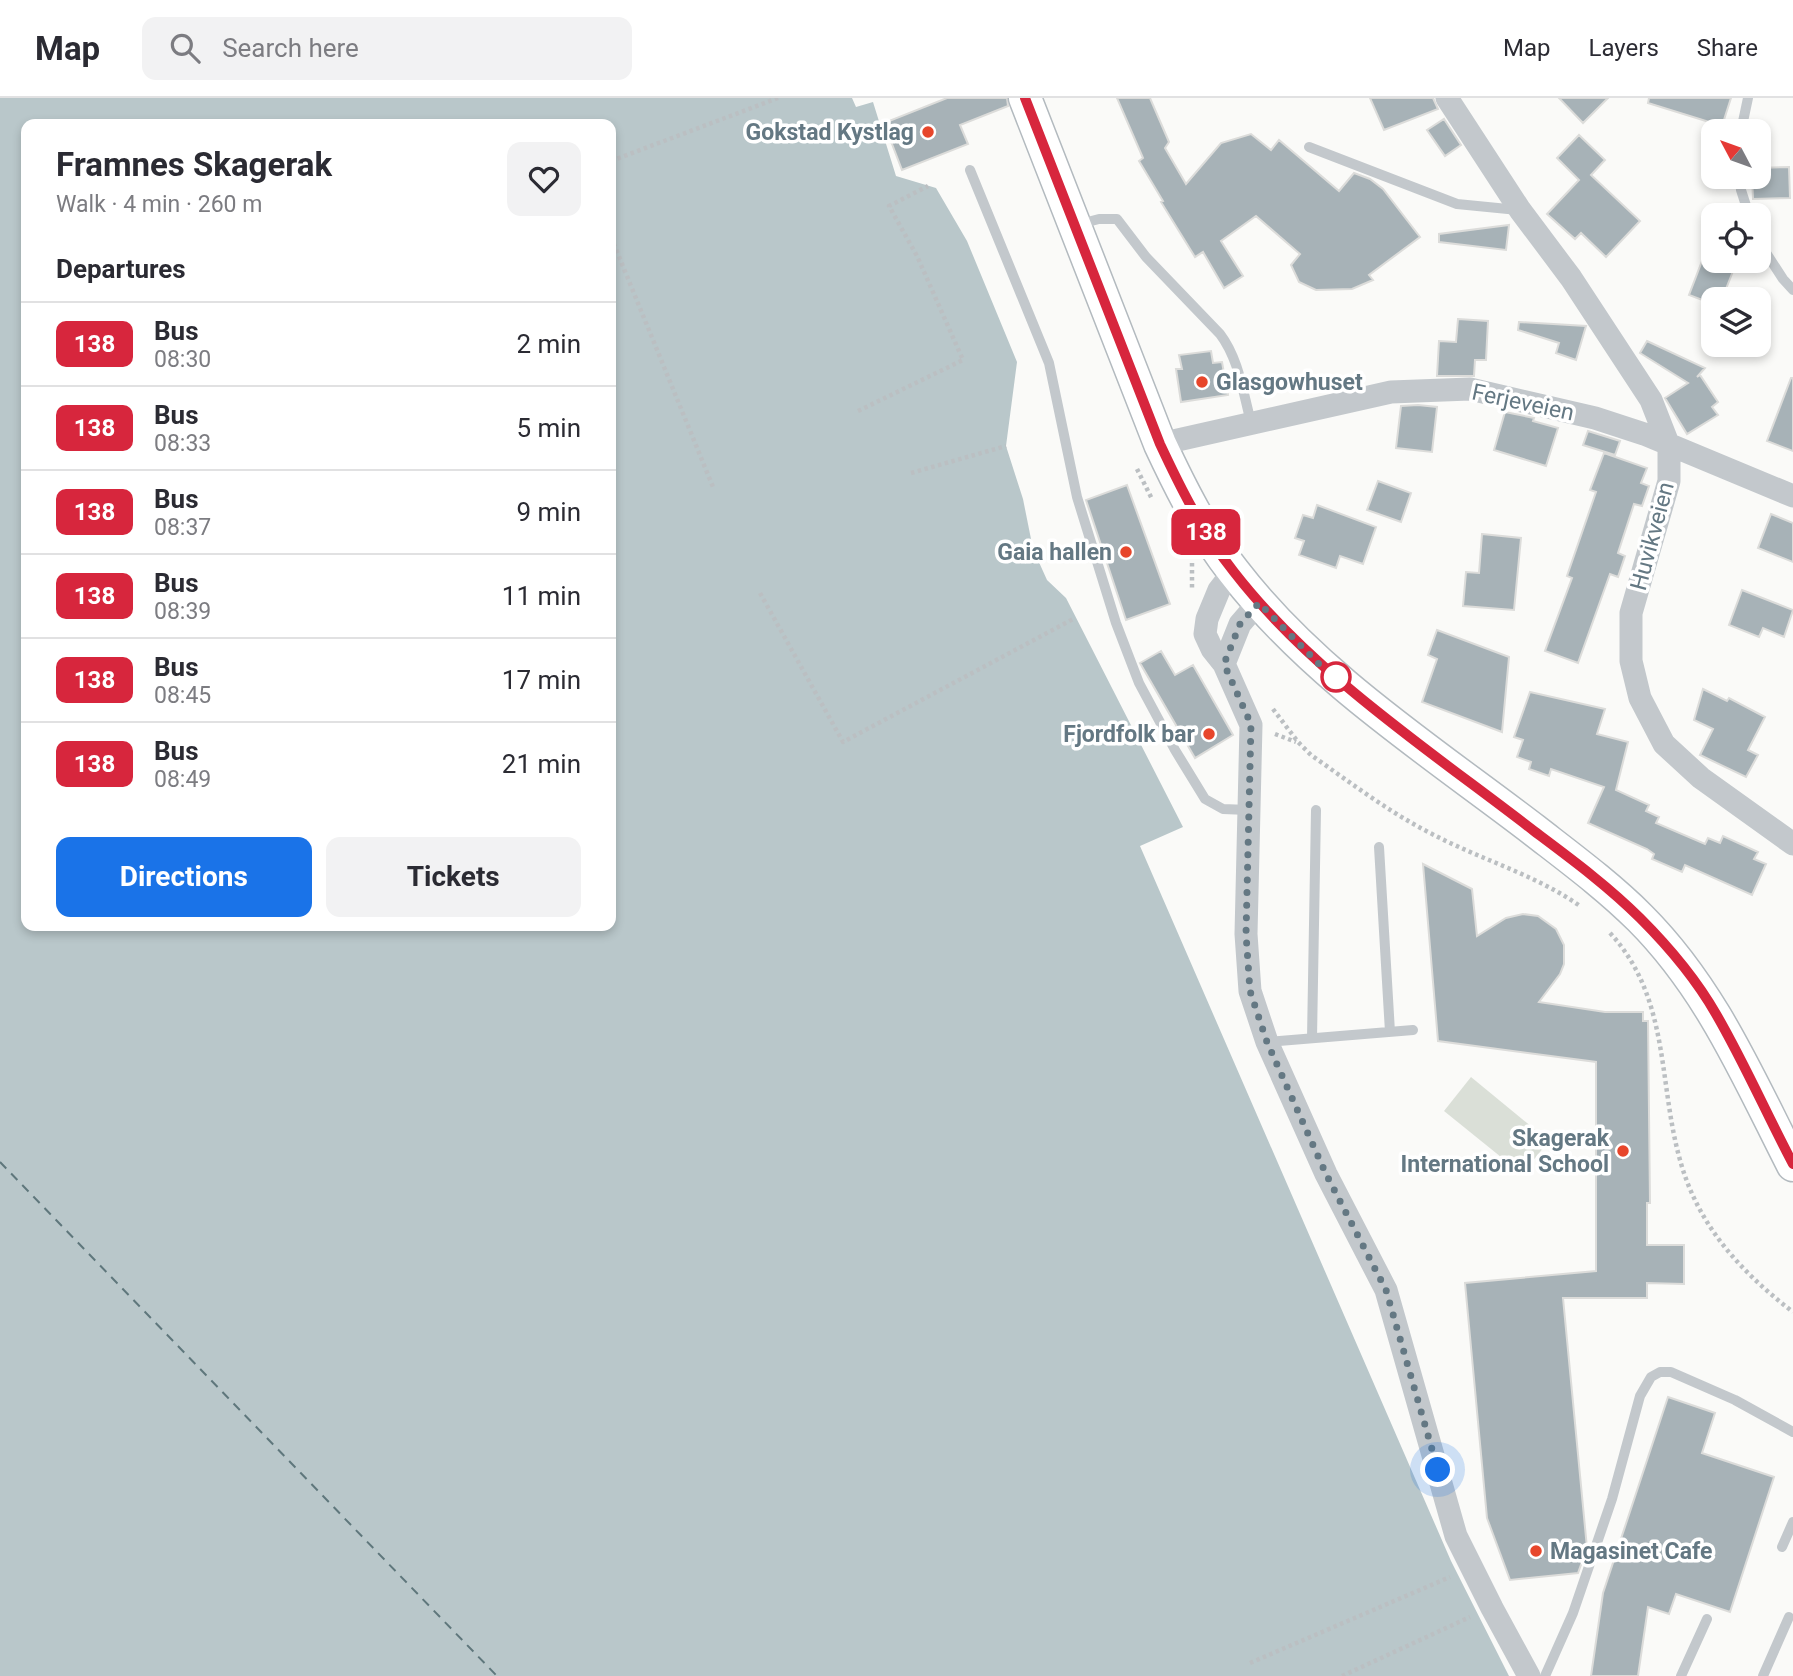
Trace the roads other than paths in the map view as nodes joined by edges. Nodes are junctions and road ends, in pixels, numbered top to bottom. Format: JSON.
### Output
{"nodes":[{"id":1,"x":1025,"y":98,"type":"edge"},
{"id":2,"x":1447,"y":98,"type":"edge"},
{"id":3,"x":1748,"y":98,"type":"edge"},
{"id":4,"x":1744,"y":119,"type":"edge"},
{"id":5,"x":1309,"y":146,"type":"dead end"},
{"id":6,"x":970,"y":170,"type":"dead end"},
{"id":7,"x":1520,"y":210,"type":"junction"},
{"id":8,"x":1074,"y":225,"type":"junction"},
{"id":9,"x":1771,"y":260,"type":"edge"},
{"id":10,"x":1793,"y":290,"type":"edge"},
{"id":11,"x":1251,"y":422,"type":"junction"},
{"id":12,"x":1160,"y":444,"type":"junction"},
{"id":13,"x":1669,"y":446,"type":"junction"},
{"id":14,"x":1793,"y":496,"type":"edge"},
{"id":15,"x":1233,"y":572,"type":"junction"},
{"id":16,"x":1259,"y":603,"type":"junction"},
{"id":17,"x":1224,"y":664,"type":"junction"},
{"id":18,"x":1248,"y":810,"type":"junction"},
{"id":19,"x":1316,"y":810,"type":"dead end"},
{"id":20,"x":1793,"y":844,"type":"edge"},
{"id":21,"x":1379,"y":847,"type":"dead end"},
{"id":22,"x":1413,"y":1030,"type":"dead end"},
{"id":23,"x":1390,"y":1032,"type":"junction"},
{"id":24,"x":1312,"y":1038,"type":"junction"},
{"id":25,"x":1267,"y":1042,"type":"junction"},
{"id":26,"x":1793,"y":1164,"type":"edge"},
{"id":27,"x":1793,"y":1432,"type":"edge"},
{"id":28,"x":1793,"y":1522,"type":"edge"},
{"id":29,"x":1782,"y":1547,"type":"dead end"},
{"id":30,"x":1789,"y":1617,"type":"dead end"},
{"id":31,"x":1707,"y":1619,"type":"dead end"},
{"id":32,"x":1529,"y":1676,"type":"edge"},
{"id":33,"x":1545,"y":1676,"type":"edge"},
{"id":34,"x":1681,"y":1676,"type":"edge"},
{"id":35,"x":1763,"y":1676,"type":"edge"}],
"edges":[{"from":1,"to":8,"type":"main road"},
{"from":2,"to":7,"type":"street","name":"Huvikveien"},
{"from":3,"to":4,"type":"lane"},
{"from":5,"to":7,"type":"lane"},
{"from":6,"to":18,"type":"lane"},
{"from":7,"to":13,"type":"street","name":"Huvikveien"},
{"from":8,"to":11,"type":"lane"},
{"from":8,"to":12,"type":"main road"},
{"from":9,"to":10,"type":"lane"},
{"from":11,"to":12,"type":"street","name":"Ferjeveien"},
{"from":11,"to":13,"type":"street","name":"Ferjeveien"},
{"from":12,"to":15,"type":"main road"},
{"from":13,"to":14,"type":"street","name":"Ferjeveien"},
{"from":13,"to":20,"type":"street","name":"Huvikveien"},
{"from":15,"to":16,"type":"main road"},
{"from":15,"to":17,"type":"street"},
{"from":16,"to":17,"type":"street"},
{"from":16,"to":26,"type":"main road"},
{"from":17,"to":18,"type":"street"},
{"from":18,"to":25,"type":"street"},
{"from":19,"to":24,"type":"lane"},
{"from":21,"to":23,"type":"lane"},
{"from":22,"to":23,"type":"lane"},
{"from":23,"to":24,"type":"lane"},
{"from":24,"to":25,"type":"lane"},
{"from":25,"to":32,"type":"street"},
{"from":27,"to":33,"type":"lane"},
{"from":28,"to":29,"type":"lane"},
{"from":30,"to":35,"type":"lane"},
{"from":31,"to":34,"type":"lane"}]}
